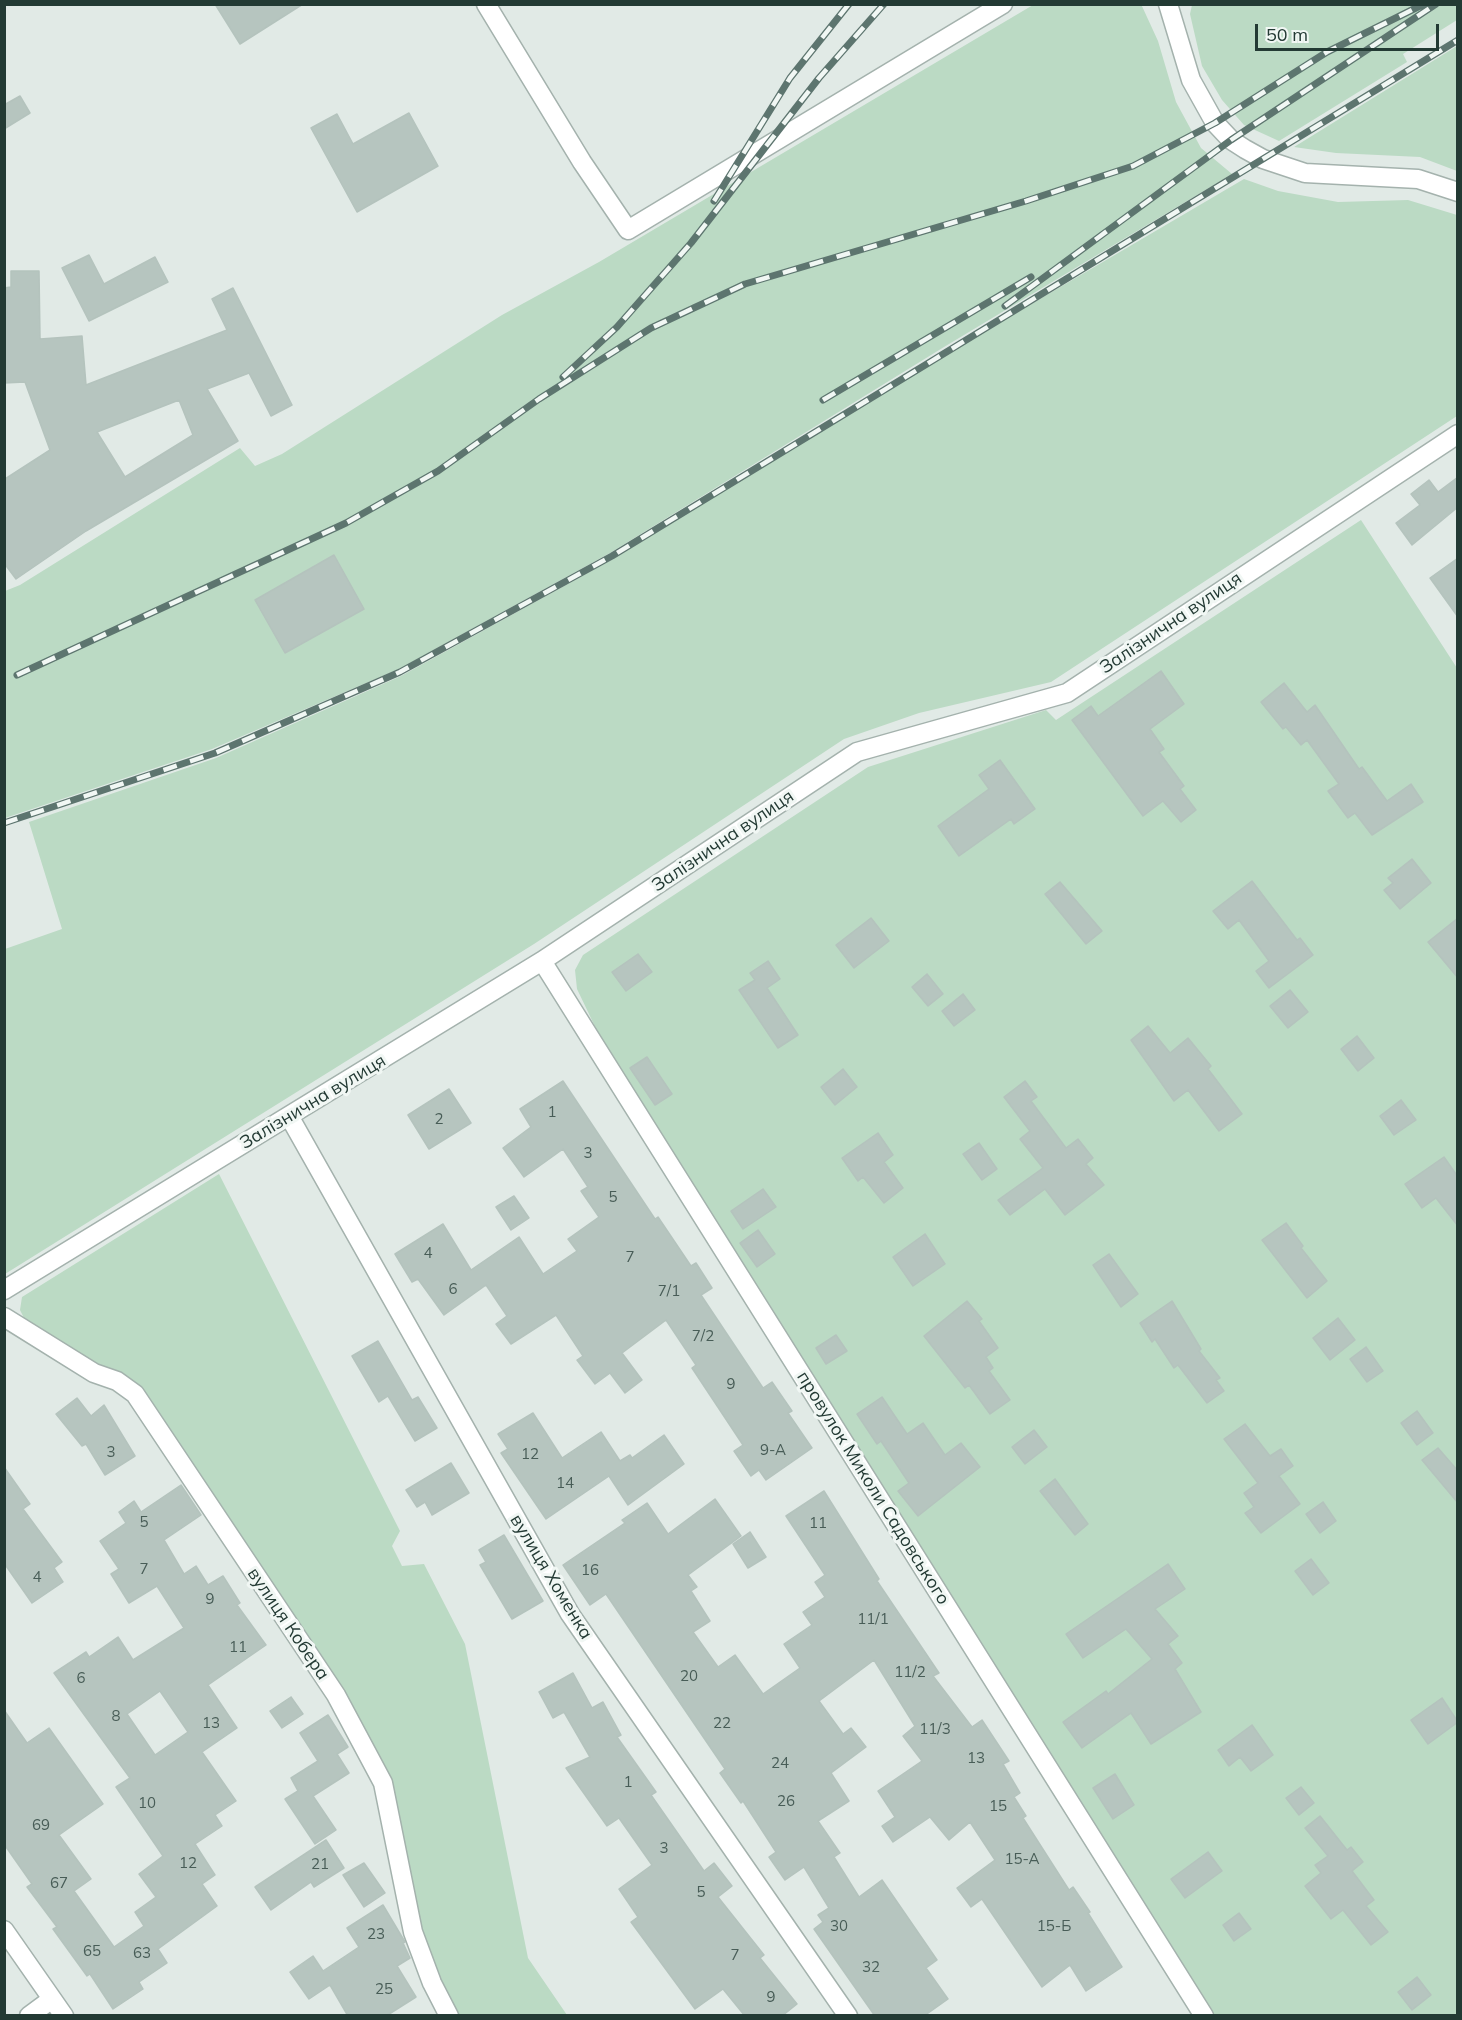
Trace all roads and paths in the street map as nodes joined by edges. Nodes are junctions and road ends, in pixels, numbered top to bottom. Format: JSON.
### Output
{"nodes":[{"id":1,"x":486,"y":4,"type":"edge"},
{"id":2,"x":1003,"y":4,"type":"edge"},
{"id":3,"x":1168,"y":4,"type":"edge"},
{"id":4,"x":1458,"y":192,"type":"edge"},
{"id":5,"x":1458,"y":434,"type":"edge"},
{"id":6,"x":542,"y":962,"type":"junction"},
{"id":7,"x":289,"y":1116,"type":"junction"},
{"id":8,"x":4,"y":1290,"type":"edge"},
{"id":9,"x":4,"y":1317,"type":"edge"},
{"id":10,"x":4,"y":1930,"type":"edge"},
{"id":11,"x":52,"y":1999,"type":"junction"},
{"id":12,"x":29,"y":2016,"type":"edge"},
{"id":13,"x":64,"y":2016,"type":"edge"},
{"id":14,"x":449,"y":2016,"type":"edge"},
{"id":15,"x":848,"y":2016,"type":"edge"},
{"id":16,"x":1204,"y":2016,"type":"edge"}],
"edges":[{"from":1,"to":2,"type":"street"},
{"from":3,"to":4,"type":"street"},
{"from":5,"to":6,"type":"street","name":"Залізнична вулиця"},
{"from":6,"to":7,"type":"street","name":"Залізнична вулиця"},
{"from":6,"to":16,"type":"street","name":"провулок Миколи Садовського"},
{"from":7,"to":8,"type":"street","name":"Залізнична вулиця"},
{"from":7,"to":15,"type":"street","name":"вулиця Хоменка"},
{"from":9,"to":14,"type":"street","name":"вулиця Кобера"},
{"from":10,"to":11,"type":"street"},
{"from":11,"to":12,"type":"street"},
{"from":11,"to":13,"type":"street"}]}
